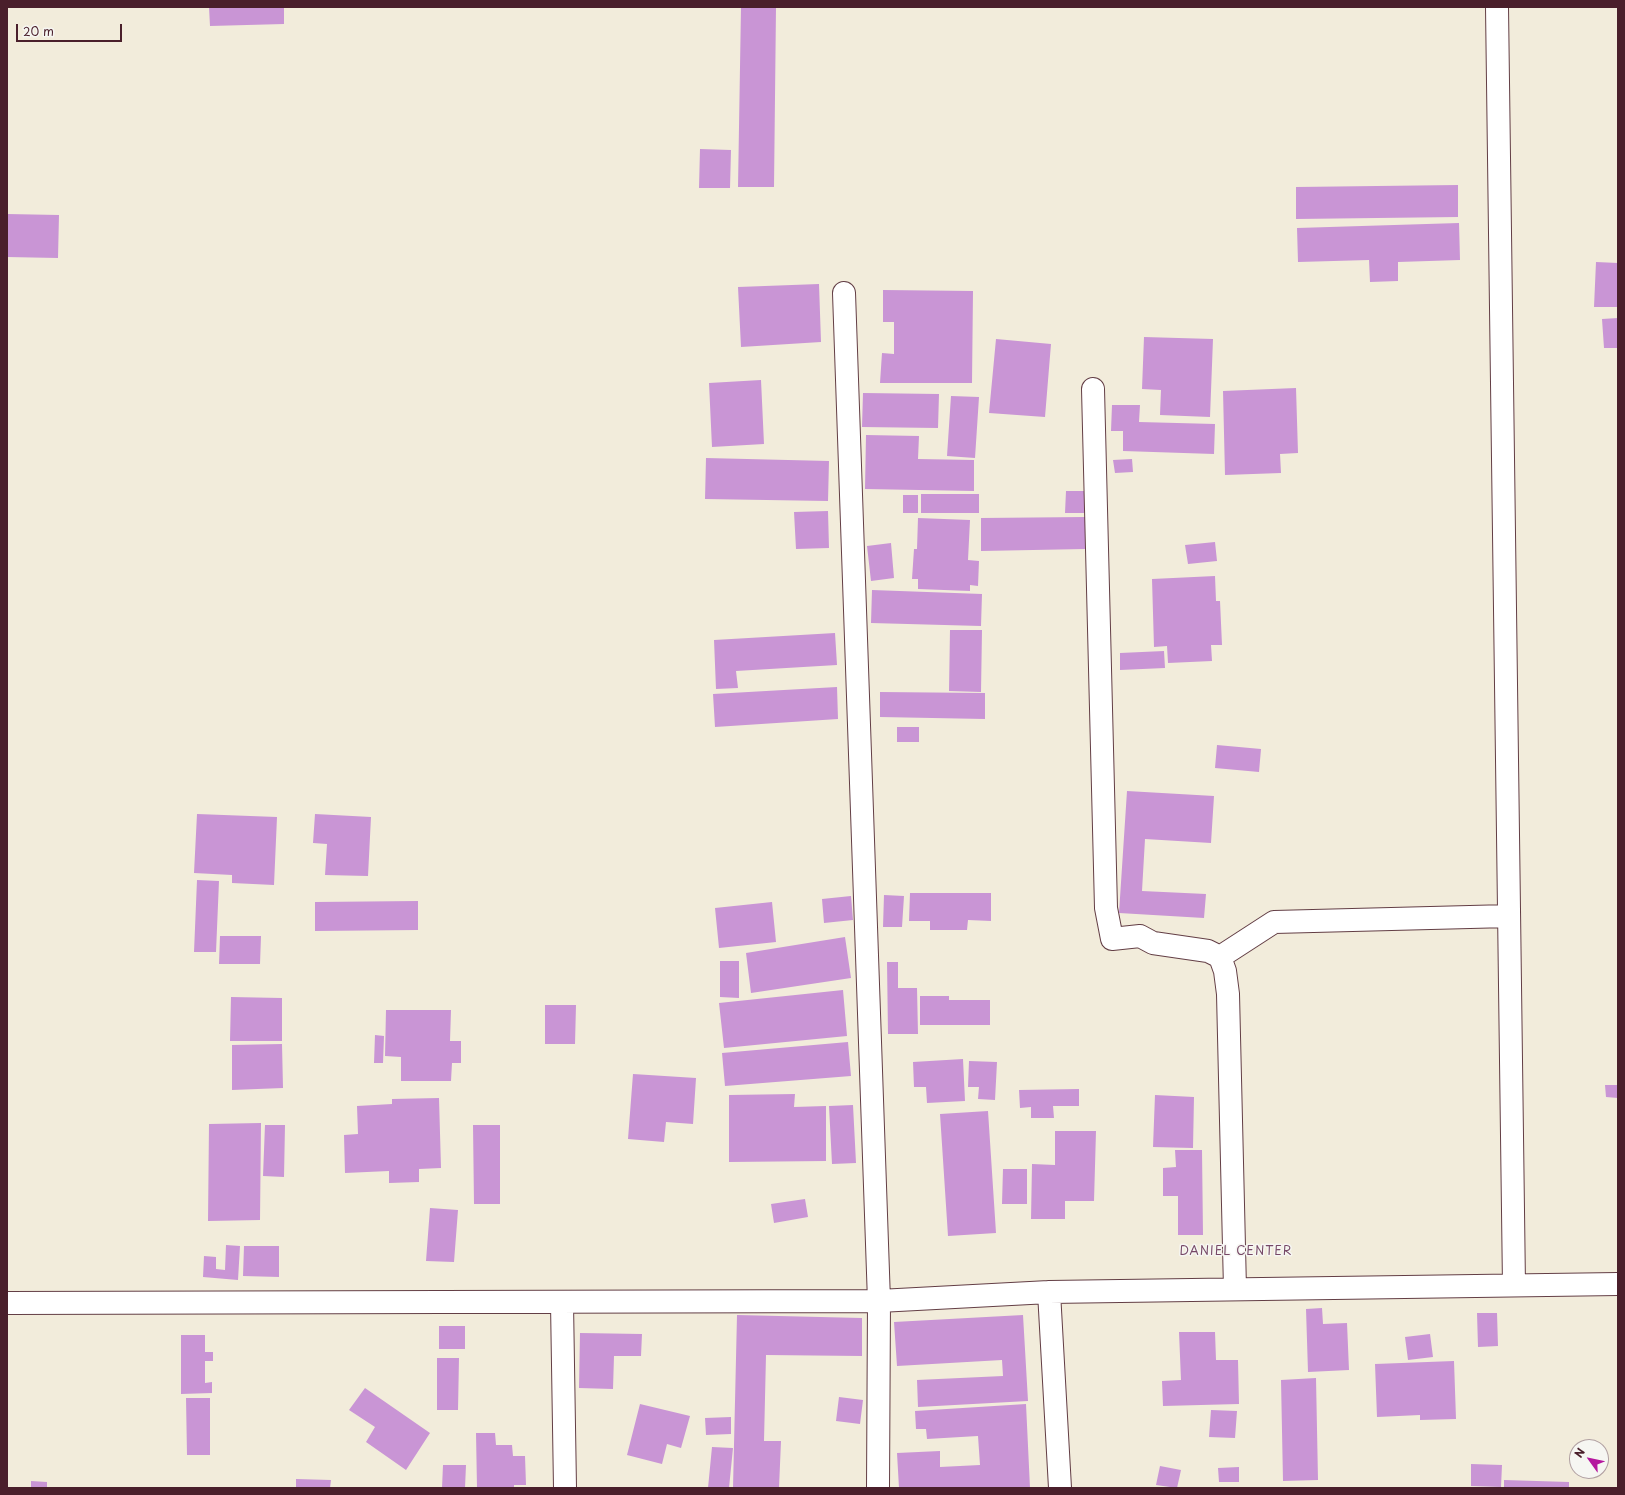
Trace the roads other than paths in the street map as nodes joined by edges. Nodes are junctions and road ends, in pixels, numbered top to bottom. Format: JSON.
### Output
{"nodes":[{"id":1,"x":1497,"y":7,"type":"edge"},
{"id":2,"x":844,"y":292,"type":"dead end"},
{"id":3,"x":1094,"y":389,"type":"dead end"},
{"id":4,"x":1509,"y":916,"type":"junction"},
{"id":5,"x":1220,"y":956,"type":"junction"},
{"id":6,"x":1618,"y":1284,"type":"edge"},
{"id":7,"x":1514,"y":1285,"type":"junction"},
{"id":8,"x":1235,"y":1289,"type":"junction"},
{"id":9,"x":1049,"y":1292,"type":"junction"},
{"id":10,"x":879,"y":1301,"type":"junction"},
{"id":11,"x":7,"y":1303,"type":"edge"},
{"id":12,"x":562,"y":1303,"type":"junction"},
{"id":13,"x":565,"y":1488,"type":"edge"},
{"id":14,"x":878,"y":1488,"type":"edge"},
{"id":15,"x":1060,"y":1488,"type":"edge"}],
"edges":[{"from":1,"to":4,"type":"street"},
{"from":2,"to":10,"type":"street"},
{"from":3,"to":5,"type":"street"},
{"from":4,"to":5,"type":"street"},
{"from":4,"to":7,"type":"street"},
{"from":5,"to":8,"type":"street"},
{"from":6,"to":7,"type":"street"},
{"from":7,"to":8,"type":"street"},
{"from":8,"to":9,"type":"street"},
{"from":9,"to":10,"type":"street"},
{"from":9,"to":15,"type":"street"},
{"from":10,"to":12,"type":"street"},
{"from":10,"to":14,"type":"street"},
{"from":11,"to":12,"type":"street"},
{"from":12,"to":13,"type":"street"}]}
